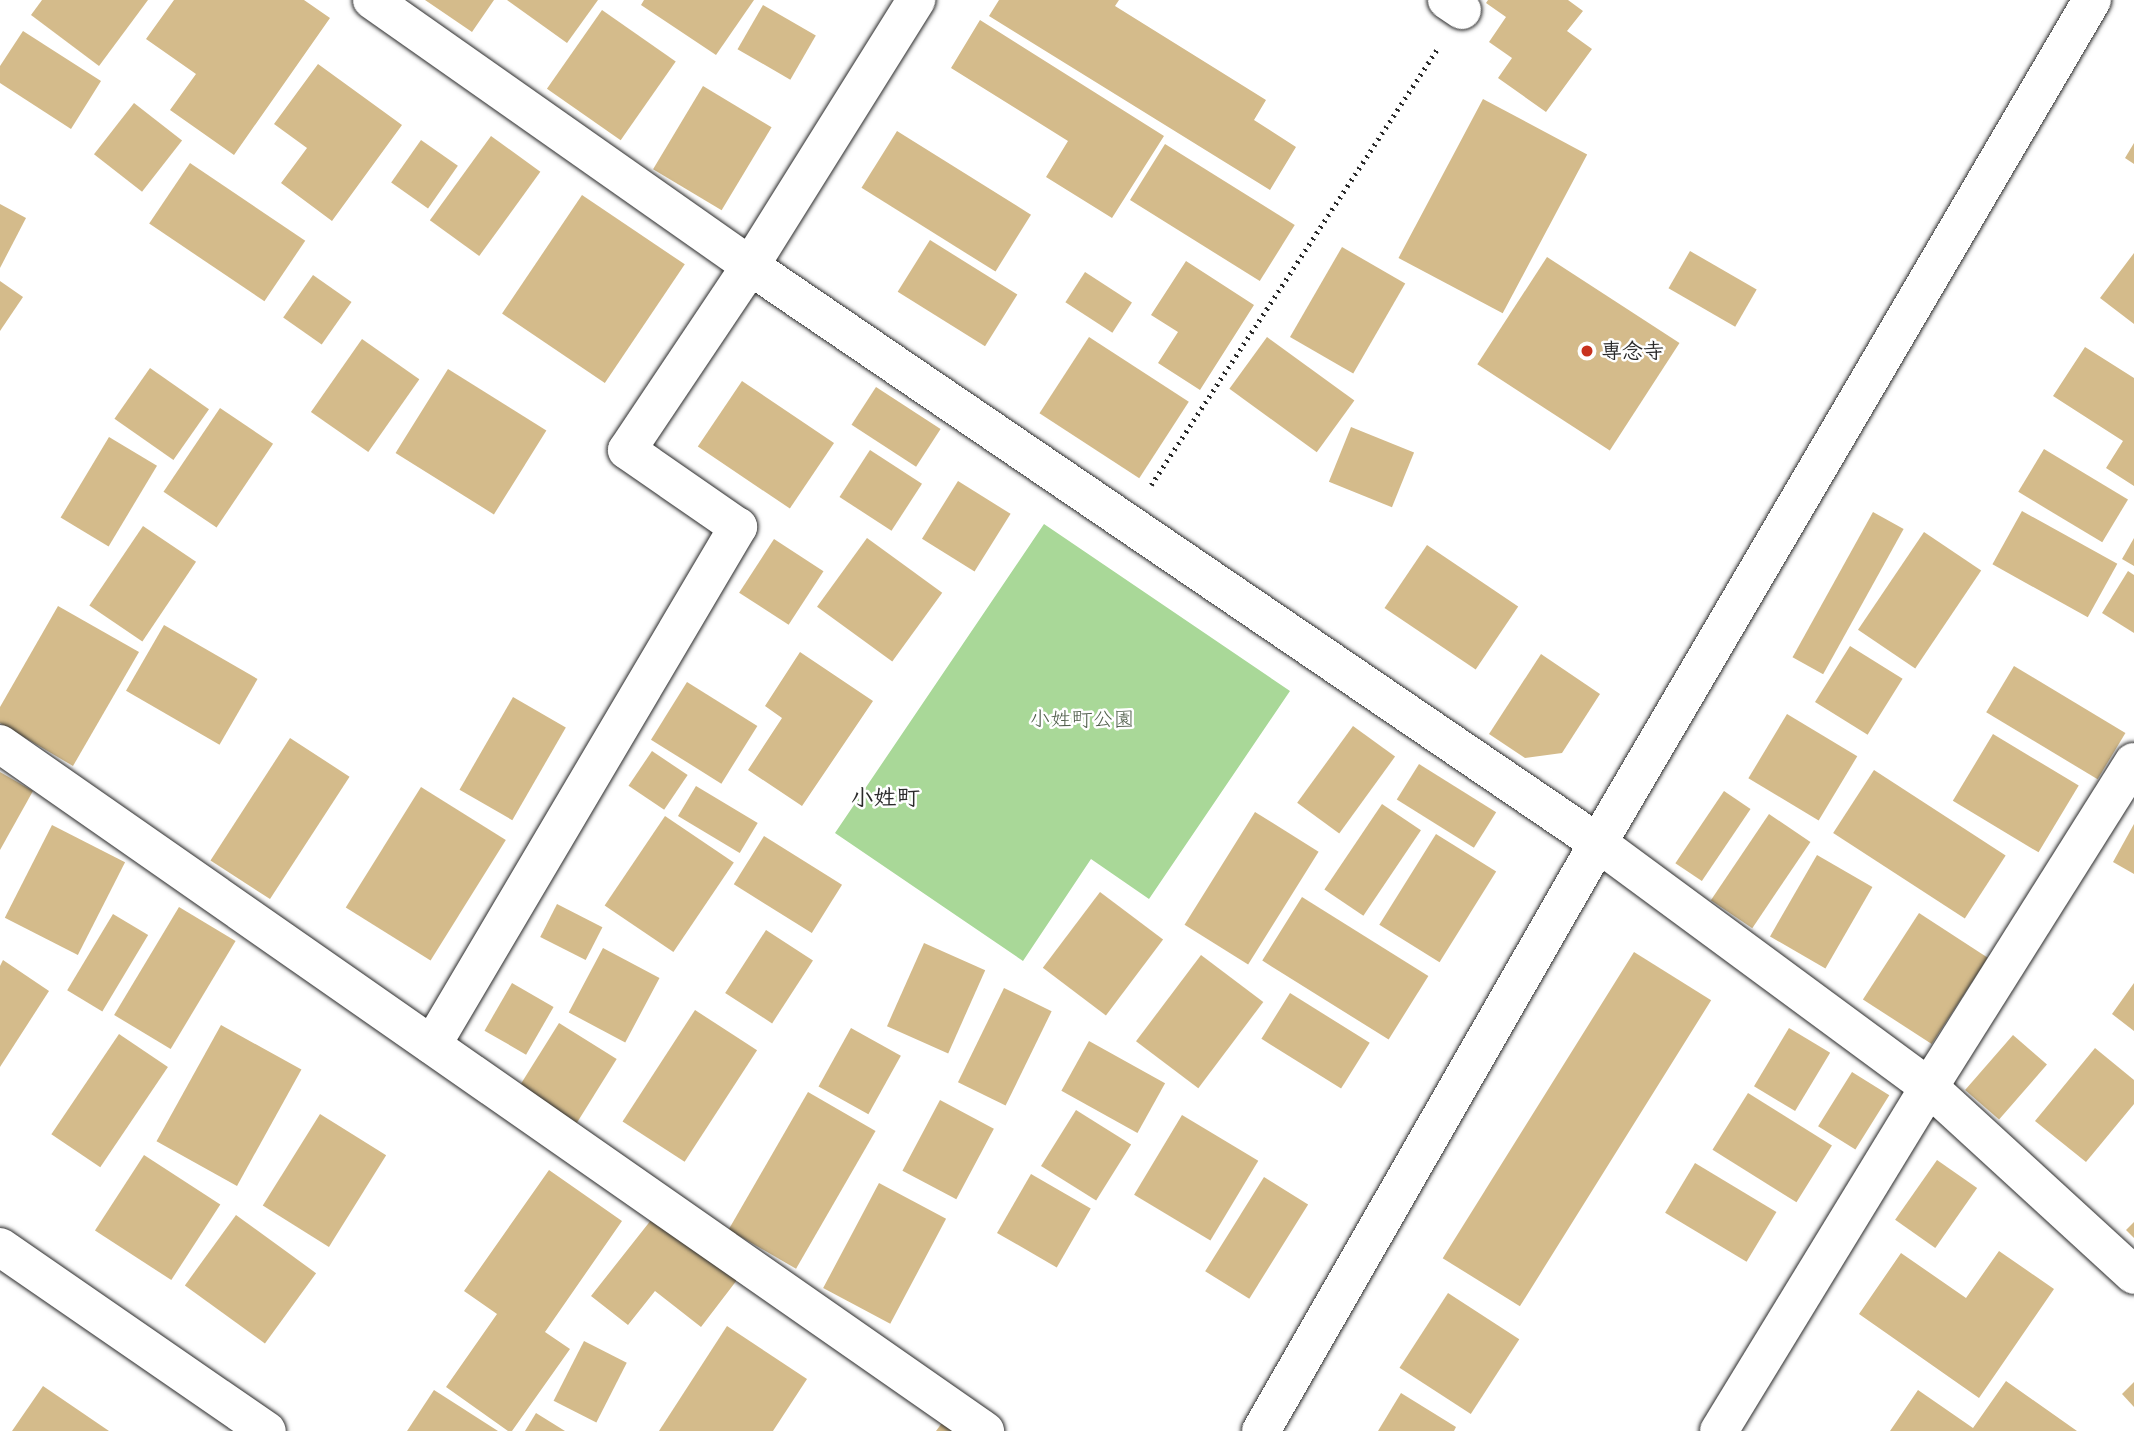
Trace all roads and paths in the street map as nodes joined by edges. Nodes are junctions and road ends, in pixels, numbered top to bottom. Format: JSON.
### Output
{"nodes":[{"id":1,"x":372,"y":0,"type":"edge"},
{"id":2,"x":916,"y":0,"type":"edge"},
{"id":3,"x":2092,"y":0,"type":"edge"},
{"id":4,"x":1455,"y":5,"type":"edge"},
{"id":5,"x":750,"y":266,"type":"junction"},
{"id":6,"x":1126,"y":522,"type":"junction"},
{"id":7,"x":0,"y":744,"type":"edge"},
{"id":8,"x":2134,"y":762,"type":"edge"},
{"id":9,"x":1598,"y":843,"type":"junction"},
{"id":10,"x":432,"y":1045,"type":"junction"},
{"id":11,"x":1929,"y":1087,"type":"junction"},
{"id":12,"x":0,"y":1247,"type":"edge"},
{"id":13,"x":2134,"y":1275,"type":"edge"},
{"id":14,"x":267,"y":1431,"type":"edge"},
{"id":15,"x":985,"y":1431,"type":"edge"},
{"id":16,"x":1261,"y":1431,"type":"edge"},
{"id":17,"x":1719,"y":1431,"type":"edge"}],
"edges":[{"from":1,"to":5,"type":"street"},
{"from":2,"to":5,"type":"street"},
{"from":3,"to":9,"type":"street"},
{"from":4,"to":6,"type":"path"},
{"from":5,"to":6,"type":"street"},
{"from":5,"to":10,"type":"street"},
{"from":6,"to":9,"type":"street"},
{"from":7,"to":10,"type":"street"},
{"from":8,"to":11,"type":"street"},
{"from":9,"to":11,"type":"street"},
{"from":9,"to":16,"type":"street"},
{"from":10,"to":15,"type":"street"},
{"from":11,"to":13,"type":"street"},
{"from":11,"to":17,"type":"street"},
{"from":12,"to":14,"type":"street"}]}
